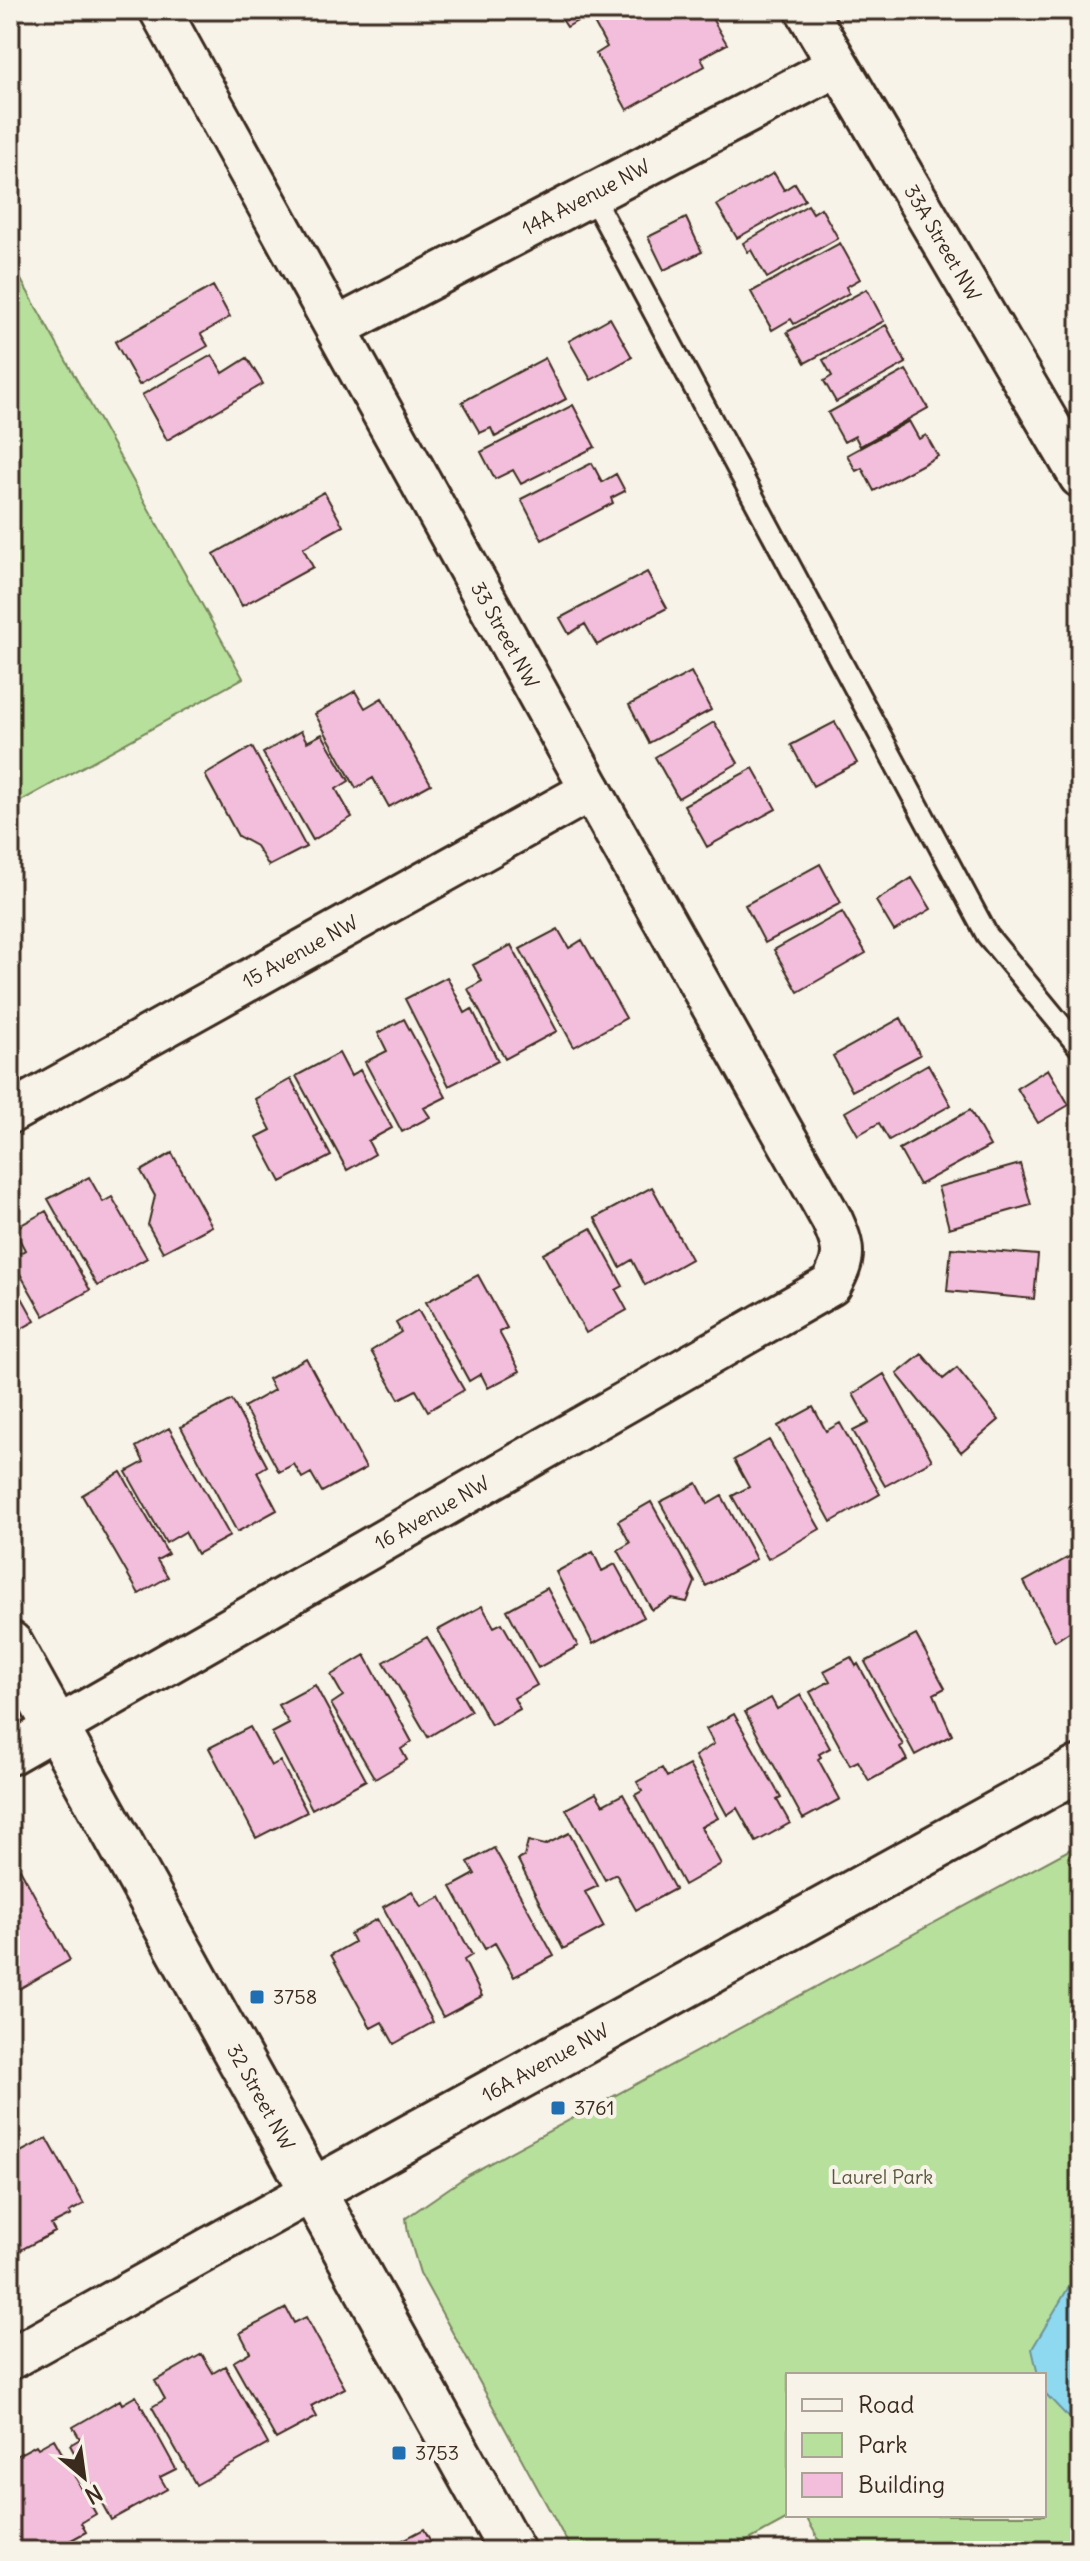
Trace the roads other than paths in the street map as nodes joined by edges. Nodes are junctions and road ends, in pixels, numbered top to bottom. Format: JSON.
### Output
{"nodes":[{"id":1,"x":160,"y":10,"type":"edge"},
{"id":2,"x":806,"y":10,"type":"edge"},
{"id":3,"x":837,"y":66,"type":"junction"},
{"id":4,"x":591,"y":194,"type":"junction"},
{"id":5,"x":336,"y":328,"type":"junction"},
{"id":6,"x":1080,"y":477,"type":"edge"},
{"id":7,"x":591,"y":790,"type":"junction"},
{"id":8,"x":1080,"y":1048,"type":"edge"},
{"id":9,"x":10,"y":1113,"type":"edge"},
{"id":10,"x":843,"y":1262,"type":"joint"},
{"id":11,"x":10,"y":1644,"type":"edge"},
{"id":12,"x":55,"y":1729,"type":"junction"},
{"id":13,"x":10,"y":1754,"type":"edge"},
{"id":14,"x":1080,"y":1768,"type":"edge"},
{"id":15,"x":314,"y":2190,"type":"junction"},
{"id":16,"x":10,"y":2359,"type":"edge"},
{"id":17,"x":512,"y":2551,"type":"edge"}],
"edges":[{"from":1,"to":5,"type":"street","name":"33 Street NW"},
{"from":2,"to":3,"type":"street","name":"33A Street NW"},
{"from":3,"to":4,"type":"street","name":"14A Avenue NW"},
{"from":3,"to":6,"type":"street","name":"33A Street NW"},
{"from":4,"to":5,"type":"street","name":"14A Avenue NW"},
{"from":4,"to":8,"type":"lane"},
{"from":5,"to":7,"type":"street","name":"33 Street NW"},
{"from":7,"to":9,"type":"street","name":"15 Avenue NW"},
{"from":7,"to":10,"type":"street","name":"33 Street NW"},
{"from":10,"to":12,"type":"street","name":"16 Avenue NW"},
{"from":11,"to":12,"type":"street","name":"32 Street NW"},
{"from":12,"to":13,"type":"street","name":"16 Avenue NW"},
{"from":12,"to":15,"type":"street","name":"32 Street NW"},
{"from":14,"to":15,"type":"street","name":"16A Avenue NW"},
{"from":15,"to":16,"type":"street","name":"16A Avenue NW"},
{"from":15,"to":17,"type":"street","name":"32 Street NW"}]}
